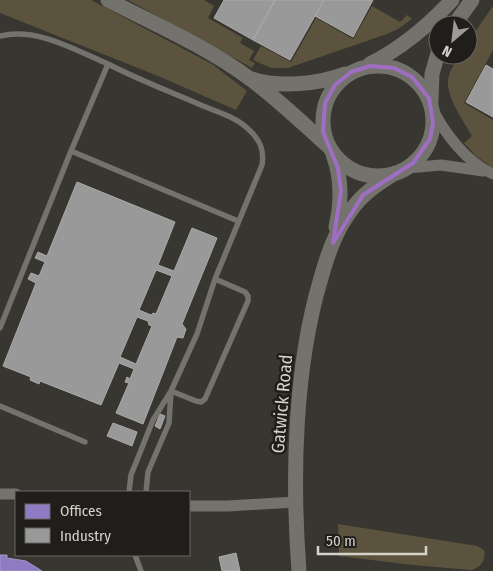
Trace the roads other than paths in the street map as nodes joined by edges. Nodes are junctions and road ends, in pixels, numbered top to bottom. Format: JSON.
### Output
{"nodes":[{"id":1,"x":108,"y":0,"type":"edge"},
{"id":2,"x":452,"y":0,"type":"edge"},
{"id":3,"x":472,"y":0,"type":"edge"},
{"id":4,"x":461,"y":15,"type":"edge"},
{"id":5,"x":0,"y":36,"type":"edge"},
{"id":6,"x":108,"y":64,"type":"junction"},
{"id":7,"x":435,"y":65,"type":"edge"},
{"id":8,"x":357,"y":70,"type":"junction"},
{"id":9,"x":251,"y":79,"type":"junction"},
{"id":10,"x":431,"y":106,"type":"junction"},
{"id":11,"x":331,"y":149,"type":"junction"},
{"id":12,"x":71,"y":151,"type":"junction"},
{"id":13,"x":401,"y":171,"type":"junction"},
{"id":14,"x":492,"y":174,"type":"edge"},
{"id":15,"x":238,"y":221,"type":"junction"},
{"id":16,"x":332,"y":243,"type":"junction"},
{"id":17,"x":216,"y":279,"type":"junction"},
{"id":18,"x":0,"y":328,"type":"edge"},
{"id":19,"x":171,"y":391,"type":"junction"},
{"id":20,"x":0,"y":406,"type":"edge"},
{"id":21,"x":86,"y":442,"type":"dead end"},
{"id":22,"x":129,"y":491,"type":"edge"},
{"id":23,"x":146,"y":491,"type":"edge"},
{"id":24,"x":0,"y":494,"type":"edge"},
{"id":25,"x":15,"y":494,"type":"edge"},
{"id":26,"x":295,"y":502,"type":"junction"},
{"id":27,"x":190,"y":506,"type":"edge"},
{"id":28,"x":135,"y":556,"type":"edge"},
{"id":29,"x":141,"y":571,"type":"edge"},
{"id":30,"x":299,"y":571,"type":"edge"}],
"edges":[{"from":1,"to":9,"type":"street"},
{"from":2,"to":8,"type":"street"},
{"from":3,"to":4,"type":"street"},
{"from":5,"to":6,"type":"lane"},
{"from":6,"to":12,"type":"lane"},
{"from":6,"to":15,"type":"lane"},
{"from":7,"to":10,"type":"street"},
{"from":8,"to":9,"type":"street"},
{"from":8,"to":10,"type":"street"},
{"from":8,"to":11,"type":"street"},
{"from":9,"to":11,"type":"street"},
{"from":10,"to":13,"type":"street"},
{"from":10,"to":14,"type":"street"},
{"from":11,"to":13,"type":"street"},
{"from":11,"to":16,"type":"street","name":"Gatwick Road"},
{"from":12,"to":15,"type":"lane"},
{"from":12,"to":18,"type":"lane"},
{"from":13,"to":14,"type":"street"},
{"from":13,"to":16,"type":"street","name":"Gatwick Road"},
{"from":15,"to":17,"type":"lane"},
{"from":16,"to":26,"type":"street","name":"Gatwick Road"},
{"from":17,"to":19,"type":"lane"},
{"from":17,"to":19,"type":"lane"},
{"from":19,"to":22,"type":"lane"},
{"from":19,"to":23,"type":"lane"},
{"from":20,"to":21,"type":"lane"},
{"from":24,"to":25,"type":"street"},
{"from":26,"to":27,"type":"street"},
{"from":26,"to":30,"type":"street","name":"Gatwick Road"},
{"from":28,"to":29,"type":"lane"}]}
